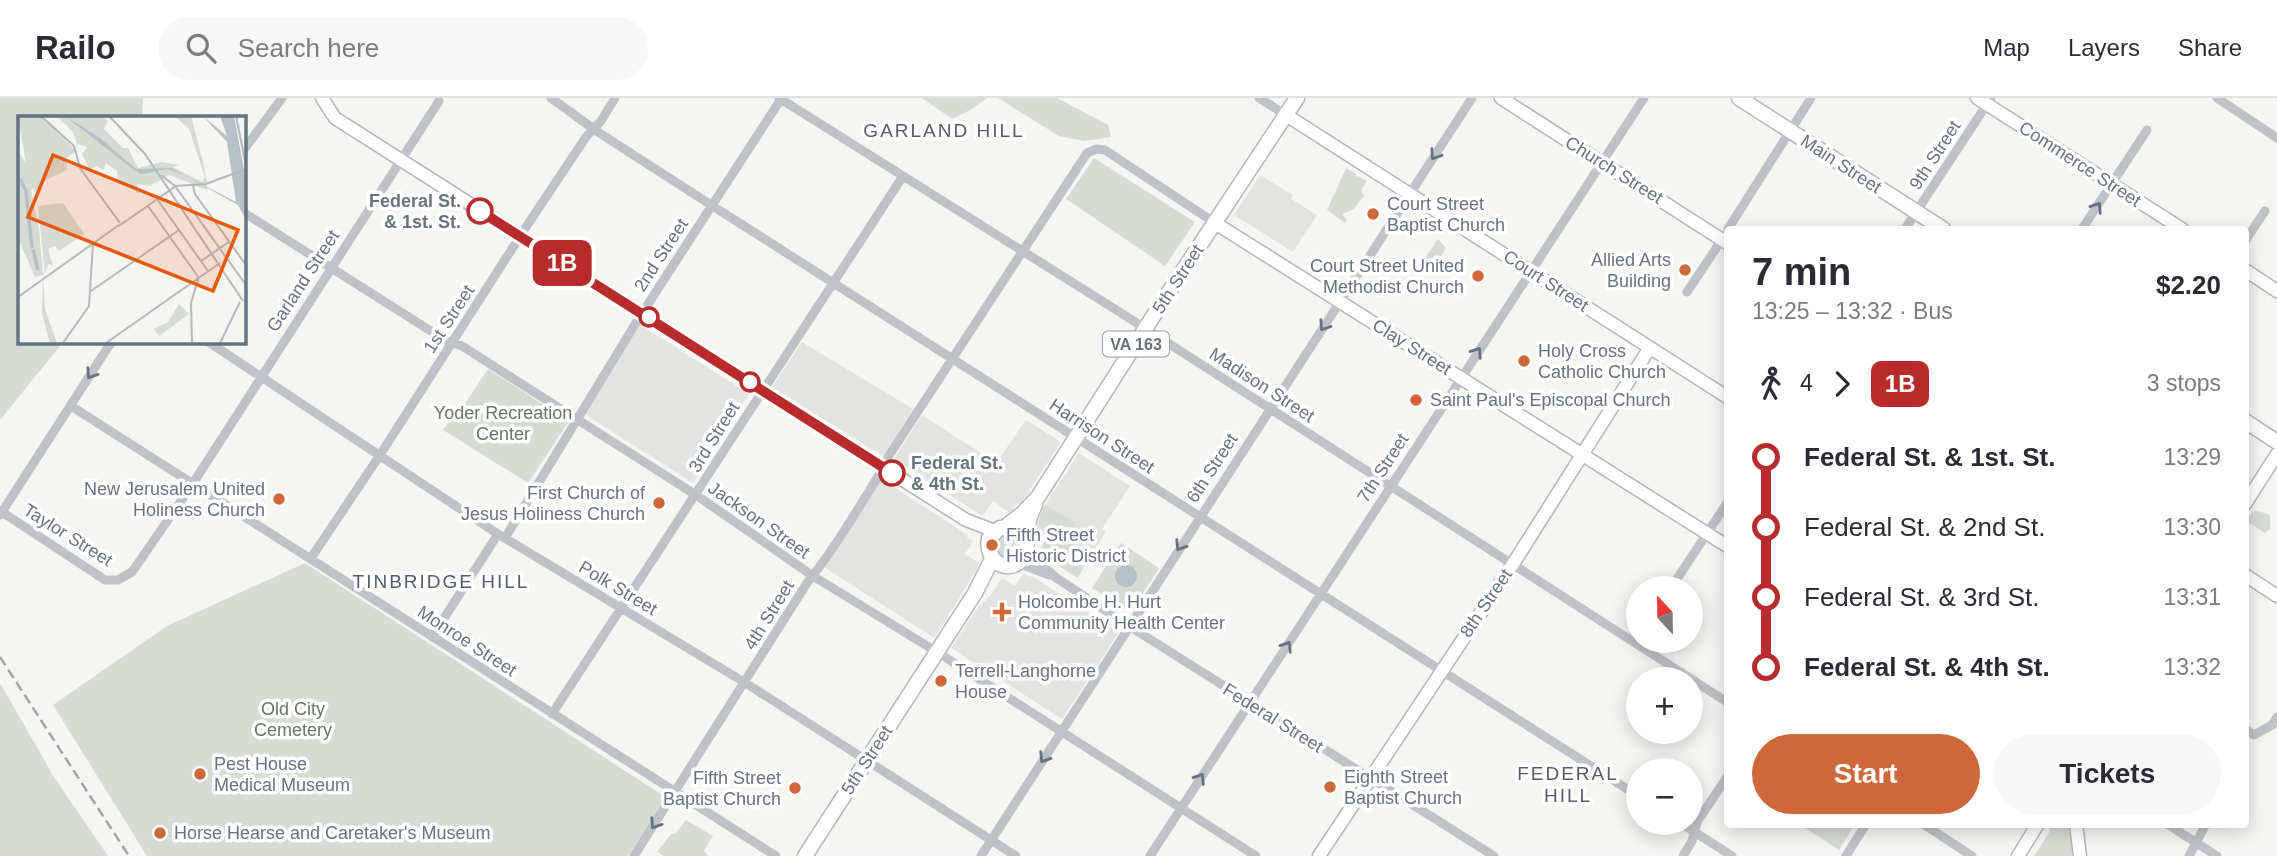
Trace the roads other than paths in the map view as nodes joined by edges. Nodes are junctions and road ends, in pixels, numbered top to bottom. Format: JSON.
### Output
{"nodes":[{"id":1,"x":282,"y":98,"type":"edge"},
{"id":2,"x":322,"y":98,"type":"edge"},
{"id":3,"x":551,"y":98,"type":"edge"},
{"id":4,"x":615,"y":98,"type":"edge"},
{"id":5,"x":1259,"y":98,"type":"edge"},
{"id":6,"x":1297,"y":98,"type":"edge"},
{"id":7,"x":1472,"y":98,"type":"edge"},
{"id":8,"x":1501,"y":98,"type":"edge"},
{"id":9,"x":1644,"y":98,"type":"edge"},
{"id":10,"x":1739,"y":98,"type":"edge"},
{"id":11,"x":1811,"y":98,"type":"edge"},
{"id":12,"x":2217,"y":98,"type":"edge"},
{"id":13,"x":780,"y":99,"type":"edge"},
{"id":14,"x":1985,"y":100,"type":"edge"},
{"id":15,"x":439,"y":101,"type":"dead end"},
{"id":16,"x":1286,"y":115,"type":"junction"},
{"id":17,"x":593,"y":128,"type":"junction"},
{"id":18,"x":2147,"y":130,"type":"dead end"},
{"id":19,"x":1789,"y":131,"type":"junction"},
{"id":20,"x":2277,"y":138,"type":"edge"},
{"id":21,"x":245,"y":148,"type":"edge"},
{"id":22,"x":1097,"y":149,"type":"joint"},
{"id":23,"x":400,"y":159,"type":"junction"},
{"id":24,"x":1601,"y":162,"type":"junction"},
{"id":25,"x":903,"y":176,"type":"junction"},
{"id":26,"x":2112,"y":184,"type":"junction"},
{"id":27,"x":1409,"y":193,"type":"junction"},
{"id":28,"x":712,"y":206,"type":"junction"},
{"id":29,"x":2265,"y":211,"type":"dead end"},
{"id":30,"x":1916,"y":212,"type":"junction"},
{"id":31,"x":245,"y":213,"type":"edge"},
{"id":32,"x":1215,"y":223,"type":"junction"},
{"id":33,"x":1731,"y":226,"type":"edge"},
{"id":34,"x":1907,"y":226,"type":"edge"},
{"id":35,"x":1938,"y":226,"type":"edge"},
{"id":36,"x":2084,"y":226,"type":"edge"},
{"id":37,"x":2177,"y":226,"type":"edge"},
{"id":38,"x":1724,"y":234,"type":"edge"},
{"id":39,"x":2249,"y":235,"type":"edge"},
{"id":40,"x":520,"y":237,"type":"junction"},
{"id":41,"x":1724,"y":238,"type":"edge"},
{"id":42,"x":1022,"y":251,"type":"junction"},
{"id":43,"x":330,"y":269,"type":"junction"},
{"id":44,"x":1530,"y":270,"type":"junction"},
{"id":45,"x":2249,"y":272,"type":"edge"},
{"id":46,"x":833,"y":283,"type":"junction"},
{"id":47,"x":2277,"y":290,"type":"edge"},
{"id":48,"x":1688,"y":292,"type":"dead end"},
{"id":49,"x":1340,"y":301,"type":"junction"},
{"id":50,"x":643,"y":313,"type":"junction"},
{"id":51,"x":1146,"y":329,"type":"junction"},
{"id":52,"x":111,"y":343,"type":"edge"},
{"id":53,"x":210,"y":343,"type":"edge"},
{"id":54,"x":452,"y":343,"type":"junction"},
{"id":55,"x":1649,"y":349,"type":"junction"},
{"id":56,"x":953,"y":359,"type":"junction"},
{"id":57,"x":260,"y":376,"type":"junction"},
{"id":58,"x":1460,"y":377,"type":"junction"},
{"id":59,"x":762,"y":390,"type":"junction"},
{"id":60,"x":1724,"y":395,"type":"edge"},
{"id":61,"x":71,"y":406,"type":"junction"},
{"id":62,"x":1269,"y":409,"type":"junction"},
{"id":63,"x":576,"y":419,"type":"junction"},
{"id":64,"x":2249,"y":424,"type":"edge"},
{"id":65,"x":1075,"y":438,"type":"junction"},
{"id":66,"x":2277,"y":442,"type":"edge"},
{"id":67,"x":2277,"y":454,"type":"edge"},
{"id":68,"x":380,"y":455,"type":"junction"},
{"id":69,"x":1581,"y":455,"type":"junction"},
{"id":70,"x":884,"y":467,"type":"junction"},
{"id":71,"x":192,"y":485,"type":"junction"},
{"id":72,"x":1391,"y":486,"type":"junction"},
{"id":73,"x":696,"y":495,"type":"junction"},
{"id":74,"x":1038,"y":497,"type":"junction"},
{"id":75,"x":2249,"y":498,"type":"edge"},
{"id":76,"x":1724,"y":508,"type":"edge"},
{"id":77,"x":1,"y":513,"type":"edge"},
{"id":78,"x":1199,"y":517,"type":"junction"},
{"id":79,"x":996,"y":533,"type":"junction"},
{"id":80,"x":1707,"y":534,"type":"junction"},
{"id":81,"x":502,"y":536,"type":"junction"},
{"id":82,"x":1724,"y":544,"type":"edge"},
{"id":83,"x":1026,"y":545,"type":"junction"},
{"id":84,"x":311,"y":558,"type":"junction"},
{"id":85,"x":1004,"y":562,"type":"junction"},
{"id":86,"x":1513,"y":564,"type":"junction"},
{"id":87,"x":813,"y":576,"type":"junction"},
{"id":88,"x":1679,"y":576,"type":"edge"},
{"id":89,"x":1055,"y":577,"type":"junction"},
{"id":90,"x":2249,"y":578,"type":"edge"},
{"id":91,"x":118,"y":580,"type":"joint"},
{"id":92,"x":1321,"y":594,"type":"junction"},
{"id":93,"x":2277,"y":596,"type":"edge"},
{"id":94,"x":620,"y":608,"type":"junction"},
{"id":95,"x":1129,"y":626,"type":"junction"},
{"id":96,"x":1626,"y":634,"type":"edge"},
{"id":97,"x":432,"y":637,"type":"junction"},
{"id":98,"x":937,"y":652,"type":"junction"},
{"id":99,"x":1655,"y":653,"type":"edge"},
{"id":100,"x":1441,"y":671,"type":"junction"},
{"id":101,"x":744,"y":682,"type":"junction"},
{"id":102,"x":1724,"y":700,"type":"edge"},
{"id":103,"x":1250,"y":703,"type":"junction"},
{"id":104,"x":552,"y":714,"type":"junction"},
{"id":105,"x":2277,"y":717,"type":"edge"},
{"id":106,"x":1062,"y":732,"type":"junction"},
{"id":107,"x":2249,"y":732,"type":"edge"},
{"id":108,"x":866,"y":761,"type":"junction"},
{"id":109,"x":1370,"y":779,"type":"junction"},
{"id":110,"x":1724,"y":782,"type":"edge"},
{"id":111,"x":1626,"y":788,"type":"edge"},
{"id":112,"x":674,"y":791,"type":"junction"},
{"id":113,"x":1181,"y":809,"type":"junction"},
{"id":114,"x":1703,"y":813,"type":"edge"},
{"id":115,"x":1864,"y":828,"type":"edge"},
{"id":116,"x":1929,"y":828,"type":"edge"},
{"id":117,"x":2036,"y":828,"type":"edge"},
{"id":118,"x":2076,"y":828,"type":"edge"},
{"id":119,"x":2173,"y":828,"type":"edge"},
{"id":120,"x":2204,"y":828,"type":"edge"},
{"id":121,"x":1693,"y":835,"type":"edge"},
{"id":122,"x":1699,"y":835,"type":"edge"},
{"id":123,"x":991,"y":840,"type":"junction"},
{"id":124,"x":2196,"y":843,"type":"junction"},
{"id":125,"x":634,"y":856,"type":"edge"},
{"id":126,"x":776,"y":856,"type":"edge"},
{"id":127,"x":805,"y":856,"type":"edge"},
{"id":128,"x":981,"y":856,"type":"edge"},
{"id":129,"x":1016,"y":856,"type":"edge"},
{"id":130,"x":1150,"y":856,"type":"edge"},
{"id":131,"x":1256,"y":856,"type":"edge"},
{"id":132,"x":1320,"y":856,"type":"edge"},
{"id":133,"x":1494,"y":856,"type":"edge"},
{"id":134,"x":1683,"y":856,"type":"edge"},
{"id":135,"x":1732,"y":856,"type":"edge"},
{"id":136,"x":1846,"y":856,"type":"edge"},
{"id":137,"x":1972,"y":856,"type":"edge"},
{"id":138,"x":2018,"y":856,"type":"edge"},
{"id":139,"x":2080,"y":856,"type":"edge"},
{"id":140,"x":2189,"y":856,"type":"edge"},
{"id":141,"x":2217,"y":856,"type":"edge"}],
"edges":[{"from":1,"to":21,"type":"street"},
{"from":2,"to":23,"type":"street"},
{"from":3,"to":17,"type":"street","name":"Harrison Street"},
{"from":4,"to":17,"type":"street","name":"1st Street"},
{"from":5,"to":16,"type":"street","name":"Court Street"},
{"from":6,"to":16,"type":"main road","name":"5th Street","number":"VA 163"},
{"from":7,"to":27,"type":"street","name":"6th Street","one_way":true},
{"from":8,"to":24,"type":"street","name":"Church Street"},
{"from":9,"to":24,"type":"street","name":"7th Street"},
{"from":10,"to":19,"type":"main road","name":"Main Street"},
{"from":11,"to":19,"type":"street"},
{"from":12,"to":20,"type":"street"},
{"from":13,"to":25,"type":"street","name":"Madison Street"},
{"from":13,"to":28,"type":"street","name":"2nd Street"},
{"from":14,"to":26,"type":"street","name":"Commerce Street"},
{"from":14,"to":30,"type":"street","name":"9th Street"},
{"from":15,"to":23,"type":"street","name":"Garland Street"},
{"from":16,"to":27,"type":"street","name":"Court Street"},
{"from":16,"to":32,"type":"main road","name":"5th Street","number":"VA 163"},
{"from":17,"to":28,"type":"street","name":"Harrison Street"},
{"from":17,"to":40,"type":"street","name":"1st Street"},
{"from":18,"to":26,"type":"street"},
{"from":19,"to":30,"type":"main road","name":"Main Street"},
{"from":19,"to":33,"type":"street"},
{"from":22,"to":32,"type":"street","name":"Clay Street"},
{"from":22,"to":42,"type":"street","name":"4th Street"},
{"from":23,"to":40,"type":"street"},
{"from":23,"to":43,"type":"street","name":"Garland Street"},
{"from":24,"to":38,"type":"street","name":"Church Street"},
{"from":24,"to":44,"type":"street","name":"7th Street"},
{"from":25,"to":42,"type":"street","name":"Madison Street"},
{"from":25,"to":46,"type":"street","name":"3rd Street"},
{"from":36,"to":26,"type":"street","one_way":true},
{"from":26,"to":37,"type":"street","name":"Commerce Street"},
{"from":27,"to":44,"type":"street","name":"Court Street"},
{"from":27,"to":49,"type":"street","name":"6th Street"},
{"from":28,"to":46,"type":"street","name":"Harrison Street"},
{"from":28,"to":50,"type":"street","name":"2nd Street"},
{"from":29,"to":39,"type":"street"},
{"from":30,"to":34,"type":"street","name":"9th Street"},
{"from":30,"to":35,"type":"main road","name":"Main Street"},
{"from":31,"to":43,"type":"street","name":"Jackson Street"},
{"from":32,"to":49,"type":"street","name":"Clay Street"},
{"from":32,"to":51,"type":"main road","name":"5th Street","number":"VA 163"},
{"from":40,"to":50,"type":"street"},
{"from":40,"to":54,"type":"street","name":"1st Street"},
{"from":41,"to":48,"type":"street"},
{"from":42,"to":51,"type":"street","name":"Madison Street"},
{"from":42,"to":56,"type":"street","name":"4th Street"},
{"from":43,"to":54,"type":"street","name":"Jackson Street"},
{"from":43,"to":57,"type":"street","name":"Garland Street"},
{"from":44,"to":55,"type":"street","name":"Court Street"},
{"from":58,"to":44,"type":"street","name":"7th Street","one_way":true},
{"from":45,"to":47,"type":"street"},
{"from":46,"to":56,"type":"street","name":"Harrison Street"},
{"from":46,"to":59,"type":"street","name":"3rd Street"},
{"from":49,"to":58,"type":"street","name":"Clay Street"},
{"from":49,"to":62,"type":"street","name":"6th Street","one_way":true},
{"from":50,"to":59,"type":"street"},
{"from":50,"to":63,"type":"street","name":"2nd Street"},
{"from":51,"to":62,"type":"street","name":"Madison Street"},
{"from":51,"to":65,"type":"main road","name":"5th Street","number":"VA 163"},
{"from":52,"to":61,"type":"street","one_way":true},
{"from":53,"to":57,"type":"street","name":"Polk Street"},
{"from":54,"to":63,"type":"street","name":"Jackson Street"},
{"from":54,"to":68,"type":"street","name":"1st Street"},
{"from":55,"to":60,"type":"street","name":"Court Street"},
{"from":55,"to":69,"type":"street","name":"8th Street"},
{"from":56,"to":65,"type":"street","name":"Harrison Street"},
{"from":56,"to":70,"type":"street","name":"4th Street"},
{"from":57,"to":68,"type":"street","name":"Polk Street"},
{"from":57,"to":71,"type":"street","name":"Garland Street"},
{"from":58,"to":69,"type":"street","name":"Clay Street"},
{"from":58,"to":72,"type":"street","name":"7th Street"},
{"from":59,"to":70,"type":"street"},
{"from":59,"to":73,"type":"street","name":"3rd Street"},
{"from":61,"to":71,"type":"street","name":"Monroe Street"},
{"from":61,"to":77,"type":"street"},
{"from":62,"to":72,"type":"street","name":"Madison Street"},
{"from":62,"to":78,"type":"street","name":"6th Street"},
{"from":63,"to":73,"type":"street","name":"Jackson Street"},
{"from":63,"to":81,"type":"street","name":"2nd Street"},
{"from":64,"to":66,"type":"main road"},
{"from":65,"to":74,"type":"main road","name":"5th Street","number":"VA 163"},
{"from":65,"to":78,"type":"street","name":"Harrison Street"},
{"from":67,"to":75,"type":"street"},
{"from":68,"to":81,"type":"street","name":"Polk Street"},
{"from":68,"to":84,"type":"street","name":"1st Street"},
{"from":69,"to":80,"type":"street","name":"Clay Street"},
{"from":69,"to":86,"type":"street","name":"8th Street"},
{"from":70,"to":79,"type":"street"},
{"from":70,"to":87,"type":"street","name":"4th Street"},
{"from":71,"to":84,"type":"street","name":"Monroe Street"},
{"from":71,"to":91,"type":"street","name":"Garland Street"},
{"from":72,"to":86,"type":"street","name":"Madison Street"},
{"from":72,"to":92,"type":"street","name":"7th Street"},
{"from":73,"to":87,"type":"street","name":"Jackson Street"},
{"from":73,"to":94,"type":"street","name":"3rd Street"},
{"from":74,"to":79,"type":"main road","name":"5th Street","number":"VA 163"},
{"from":74,"to":83,"type":"main road","name":"5th Street","number":"VA 163"},
{"from":76,"to":80,"type":"street"},
{"from":77,"to":91,"type":"street","name":"Taylor Street"},
{"from":78,"to":92,"type":"street","name":"Harrison Street"},
{"from":78,"to":95,"type":"street","name":"6th Street","one_way":true},
{"from":79,"to":83,"type":"main road"},
{"from":79,"to":85,"type":"main road"},
{"from":80,"to":82,"type":"street","name":"Clay Street"},
{"from":80,"to":88,"type":"street"},
{"from":81,"to":94,"type":"street","name":"Polk Street"},
{"from":81,"to":97,"type":"street","name":"2nd Street"},
{"from":83,"to":85,"type":"main road","name":"5th Street"},
{"from":83,"to":89,"type":"street","name":"Federal Street"},
{"from":84,"to":97,"type":"street","name":"Monroe Street"},
{"from":85,"to":89,"type":"street","name":"Federal Street"},
{"from":85,"to":98,"type":"main road","name":"5th Street"},
{"from":86,"to":96,"type":"street","name":"Madison Street"},
{"from":86,"to":100,"type":"street","name":"8th Street"},
{"from":87,"to":98,"type":"street","name":"Jackson Street"},
{"from":87,"to":101,"type":"street","name":"4th Street"},
{"from":89,"to":95,"type":"street","name":"Federal Street"},
{"from":90,"to":93,"type":"street"},
{"from":92,"to":100,"type":"street","name":"Harrison Street"},
{"from":103,"to":92,"type":"street","name":"7th Street","one_way":true},
{"from":94,"to":101,"type":"street","name":"Polk Street"},
{"from":94,"to":104,"type":"street","name":"3rd Street"},
{"from":95,"to":103,"type":"street","name":"Federal Street"},
{"from":95,"to":106,"type":"street","name":"6th Street"},
{"from":97,"to":104,"type":"street","name":"Monroe Street"},
{"from":98,"to":106,"type":"street","name":"Jackson Street"},
{"from":98,"to":108,"type":"main road","name":"5th Street"},
{"from":99,"to":102,"type":"street","name":"Madison Street"},
{"from":100,"to":109,"type":"street","name":"8th Street"},
{"from":100,"to":111,"type":"street","name":"Harrison Street"},
{"from":101,"to":108,"type":"street","name":"Polk Street"},
{"from":101,"to":112,"type":"street","name":"4th Street"},
{"from":103,"to":109,"type":"street","name":"Federal Street"},
{"from":113,"to":103,"type":"street","name":"7th Street","one_way":true},
{"from":104,"to":112,"type":"street","name":"Monroe Street"},
{"from":105,"to":107,"type":"street"},
{"from":106,"to":113,"type":"street","name":"Jackson Street"},
{"from":106,"to":123,"type":"street","name":"6th Street","one_way":true},
{"from":108,"to":123,"type":"street","name":"Polk Street"},
{"from":108,"to":127,"type":"main road","name":"5th Street"},
{"from":109,"to":132,"type":"street","name":"8th Street"},
{"from":109,"to":133,"type":"street","name":"Federal Street"},
{"from":110,"to":114,"type":"street"},
{"from":112,"to":125,"type":"street","name":"4th Street","one_way":true},
{"from":112,"to":126,"type":"street","name":"Monroe Street"},
{"from":113,"to":130,"type":"street","name":"7th Street"},
{"from":113,"to":131,"type":"street","name":"Jackson Street"},
{"from":115,"to":136,"type":"street"},
{"from":116,"to":137,"type":"street"},
{"from":117,"to":138,"type":"street"},
{"from":118,"to":139,"type":"street"},
{"from":119,"to":124,"type":"street"},
{"from":120,"to":124,"type":"street"},
{"from":121,"to":134,"type":"street"},
{"from":122,"to":135,"type":"street"},
{"from":123,"to":128,"type":"street","name":"6th Street"},
{"from":123,"to":129,"type":"street","name":"Polk Street"},
{"from":124,"to":140,"type":"street"},
{"from":124,"to":141,"type":"street"}]}
